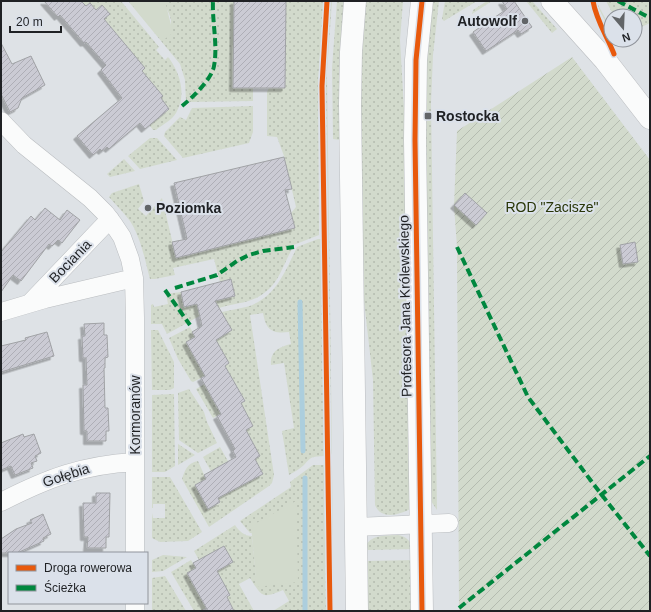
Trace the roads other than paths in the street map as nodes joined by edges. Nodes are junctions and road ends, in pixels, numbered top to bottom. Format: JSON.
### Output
{"nodes":[{"id":1,"x":355,"y":1,"type":"edge"},
{"id":2,"x":422,"y":1,"type":"edge"},
{"id":3,"x":552,"y":1,"type":"edge"},
{"id":4,"x":567,"y":1,"type":"edge"},
{"id":5,"x":605,"y":60,"type":"junction"},
{"id":6,"x":650,"y":118,"type":"edge"},
{"id":7,"x":1,"y":120,"type":"edge"},
{"id":8,"x":110,"y":219,"type":"junction"},
{"id":9,"x":134,"y":278,"type":"junction"},
{"id":10,"x":31,"y":302,"type":"junction"},
{"id":11,"x":1,"y":312,"type":"edge"},
{"id":12,"x":135,"y":462,"type":"junction"},
{"id":13,"x":1,"y":502,"type":"edge"},
{"id":14,"x":449,"y":522,"type":"dead end"},
{"id":15,"x":420,"y":525,"type":"junction"},
{"id":16,"x":356,"y":527,"type":"junction"},
{"id":17,"x":135,"y":552,"type":"edge"},
{"id":18,"x":357,"y":611,"type":"edge"},
{"id":19,"x":422,"y":611,"type":"edge"}],
"edges":[{"from":1,"to":16,"type":"street"},
{"from":2,"to":15,"type":"street","name":"Profesora Jana Królewskiego"},
{"from":3,"to":5,"type":"street"},
{"from":4,"to":5,"type":"street"},
{"from":5,"to":6,"type":"street"},
{"from":7,"to":8,"type":"street","name":"Kormoranów"},
{"from":8,"to":9,"type":"street","name":"Kormoranów"},
{"from":8,"to":10,"type":"street","name":"Bociania"},
{"from":9,"to":10,"type":"street","name":"Bociania"},
{"from":9,"to":12,"type":"street","name":"Kormoranów"},
{"from":10,"to":11,"type":"street","name":"Bociania"},
{"from":12,"to":13,"type":"street","name":"Gołębia"},
{"from":12,"to":17,"type":"street","name":"Kormoranów"},
{"from":14,"to":15,"type":"street"},
{"from":15,"to":16,"type":"street"},
{"from":15,"to":19,"type":"street","name":"Profesora Jana Królewskiego"},
{"from":16,"to":18,"type":"street"}]}
